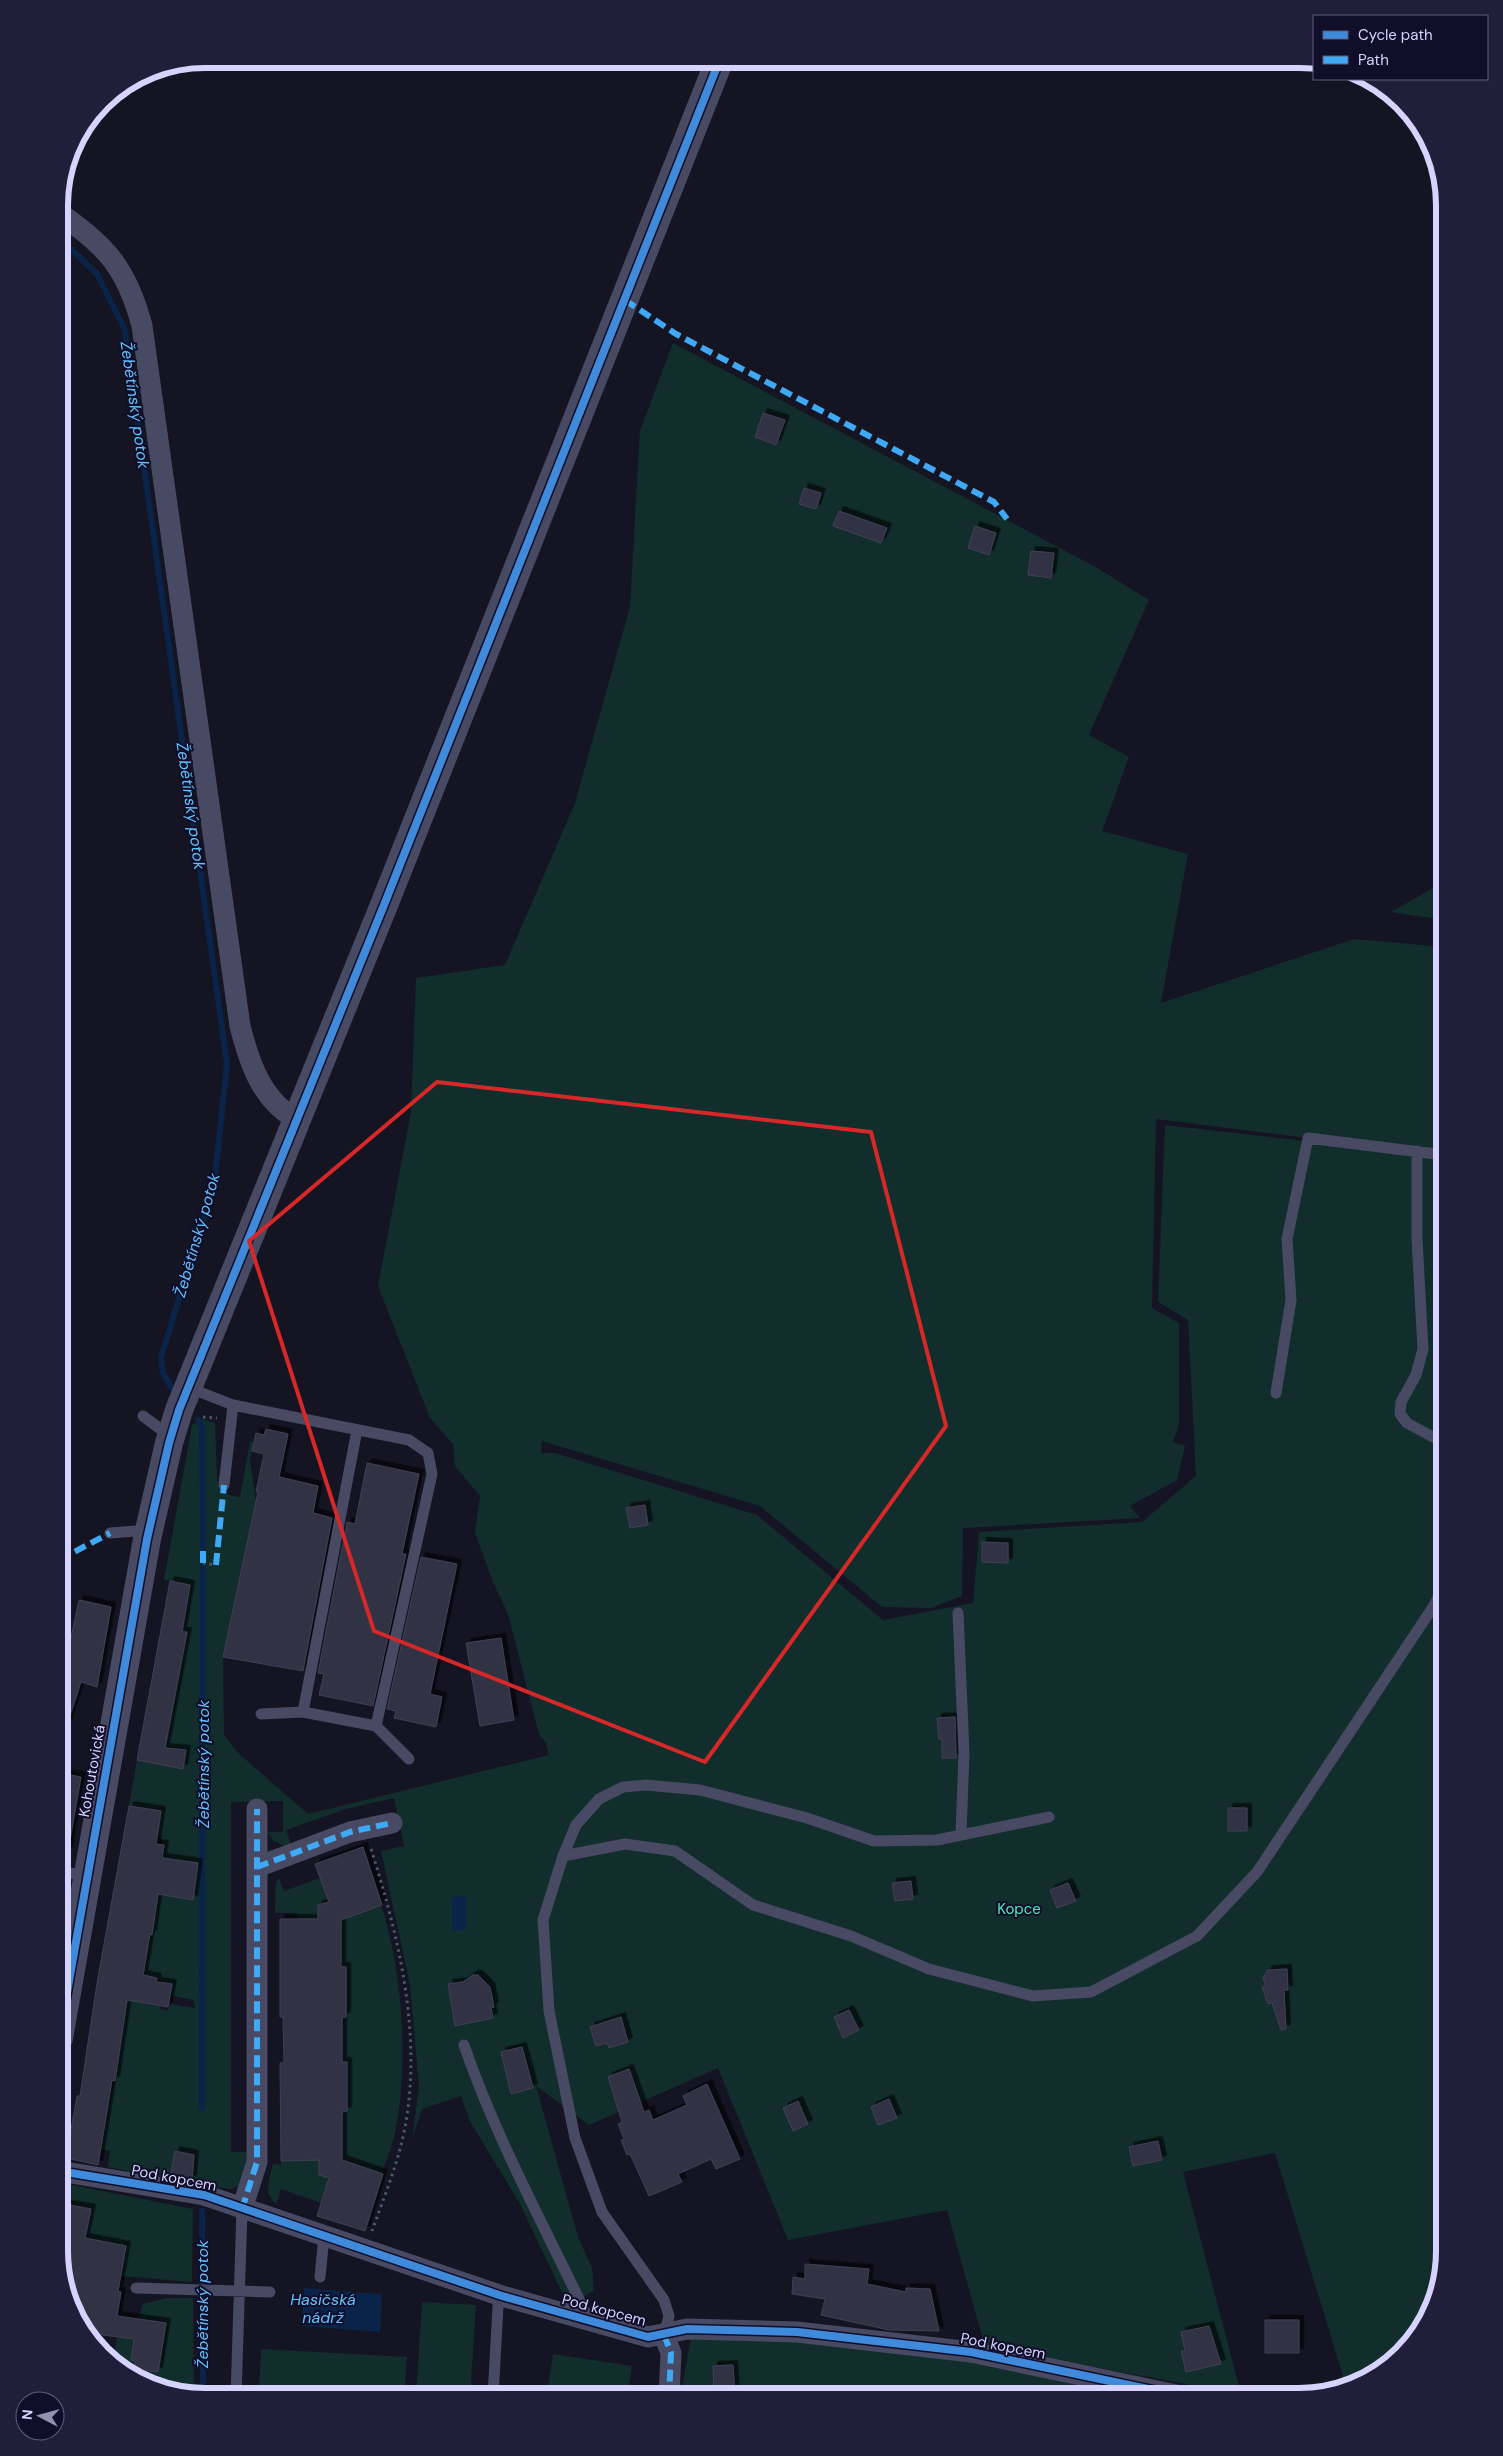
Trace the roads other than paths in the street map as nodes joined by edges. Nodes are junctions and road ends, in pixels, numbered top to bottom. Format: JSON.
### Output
{"nodes":[{"id":1,"x":717,"y":67,"type":"edge"},
{"id":2,"x":68,"y":219,"type":"edge"},
{"id":3,"x":298,"y":1120,"type":"junction"},
{"id":4,"x":1417,"y":1151,"type":"junction"},
{"id":5,"x":1436,"y":1153,"type":"edge"},
{"id":6,"x":1276,"y":1393,"type":"dead end"},
{"id":7,"x":184,"y":1396,"type":"junction"},
{"id":8,"x":233,"y":1405,"type":"junction"},
{"id":9,"x":143,"y":1416,"type":"dead end"},
{"id":10,"x":357,"y":1430,"type":"junction"},
{"id":11,"x":171,"y":1437,"type":"junction"},
{"id":12,"x":1436,"y":1439,"type":"edge"},
{"id":13,"x":224,"y":1485,"type":"dead end"},
{"id":14,"x":110,"y":1533,"type":"dead end"},
{"id":15,"x":148,"y":1535,"type":"junction"},
{"id":16,"x":1436,"y":1602,"type":"edge"},
{"id":17,"x":958,"y":1613,"type":"dead end"},
{"id":18,"x":303,"y":1712,"type":"junction"},
{"id":19,"x":262,"y":1714,"type":"dead end"},
{"id":20,"x":376,"y":1726,"type":"junction"},
{"id":21,"x":408,"y":1759,"type":"dead end"},
{"id":22,"x":257,"y":1809,"type":"dead end"},
{"id":23,"x":1049,"y":1817,"type":"dead end"},
{"id":24,"x":392,"y":1823,"type":"dead end"},
{"id":25,"x":961,"y":1835,"type":"junction"},
{"id":26,"x":563,"y":1856,"type":"junction"},
{"id":27,"x":257,"y":1868,"type":"junction"},
{"id":28,"x":67,"y":1872,"type":"edge"},
{"id":29,"x":87,"y":1876,"type":"junction"},
{"id":30,"x":67,"y":1991,"type":"edge"},
{"id":31,"x":464,"y":2045,"type":"dead end"},
{"id":32,"x":67,"y":2173,"type":"edge"},
{"id":33,"x":242,"y":2209,"type":"junction"},
{"id":34,"x":324,"y":2236,"type":"junction"},
{"id":35,"x":320,"y":2277,"type":"dead end"},
{"id":36,"x":136,"y":2288,"type":"dead end"},
{"id":37,"x":240,"y":2290,"type":"junction"},
{"id":38,"x":270,"y":2292,"type":"dead end"},
{"id":39,"x":502,"y":2296,"type":"junction"},
{"id":40,"x":589,"y":2320,"type":"junction"},
{"id":41,"x":664,"y":2335,"type":"junction"},
{"id":42,"x":236,"y":2388,"type":"edge"},
{"id":43,"x":493,"y":2388,"type":"edge"},
{"id":44,"x":670,"y":2388,"type":"edge"},
{"id":45,"x":1143,"y":2388,"type":"edge"}],
"edges":[{"from":1,"to":3,"type":"street","name":"Kohoutovická"},
{"from":2,"to":3,"type":"street"},
{"from":3,"to":7,"type":"street","name":"Kohoutovická"},
{"from":4,"to":5,"type":"lane"},
{"from":4,"to":6,"type":"lane"},
{"from":4,"to":12,"type":"lane"},
{"from":7,"to":8,"type":"lane"},
{"from":7,"to":11,"type":"street","name":"Kohoutovická"},
{"from":8,"to":10,"type":"lane"},
{"from":8,"to":13,"type":"lane"},
{"from":9,"to":11,"type":"lane"},
{"from":10,"to":18,"type":"lane"},
{"from":10,"to":20,"type":"lane"},
{"from":11,"to":15,"type":"street","name":"Kohoutovická"},
{"from":14,"to":15,"type":"lane"},
{"from":15,"to":29,"type":"street","name":"Kohoutovická"},
{"from":16,"to":26,"type":"lane"},
{"from":17,"to":25,"type":"lane"},
{"from":18,"to":19,"type":"lane"},
{"from":18,"to":20,"type":"lane"},
{"from":20,"to":21,"type":"lane"},
{"from":22,"to":27,"type":"street"},
{"from":23,"to":25,"type":"lane"},
{"from":24,"to":27,"type":"street"},
{"from":25,"to":26,"type":"lane"},
{"from":26,"to":41,"type":"lane"},
{"from":27,"to":33,"type":"street"},
{"from":28,"to":29,"type":"lane"},
{"from":29,"to":30,"type":"street","name":"Kohoutovická"},
{"from":31,"to":40,"type":"lane"},
{"from":32,"to":33,"type":"street","name":"Pod kopcem"},
{"from":33,"to":34,"type":"street","name":"Pod kopcem"},
{"from":33,"to":37,"type":"lane"},
{"from":34,"to":35,"type":"lane"},
{"from":34,"to":39,"type":"street","name":"Pod kopcem"},
{"from":36,"to":37,"type":"lane"},
{"from":37,"to":38,"type":"lane"},
{"from":37,"to":42,"type":"lane"},
{"from":39,"to":40,"type":"street","name":"Pod kopcem"},
{"from":39,"to":43,"type":"lane"},
{"from":40,"to":41,"type":"street","name":"Pod kopcem"},
{"from":41,"to":44,"type":"street"},
{"from":41,"to":45,"type":"street","name":"Pod kopcem"}]}
